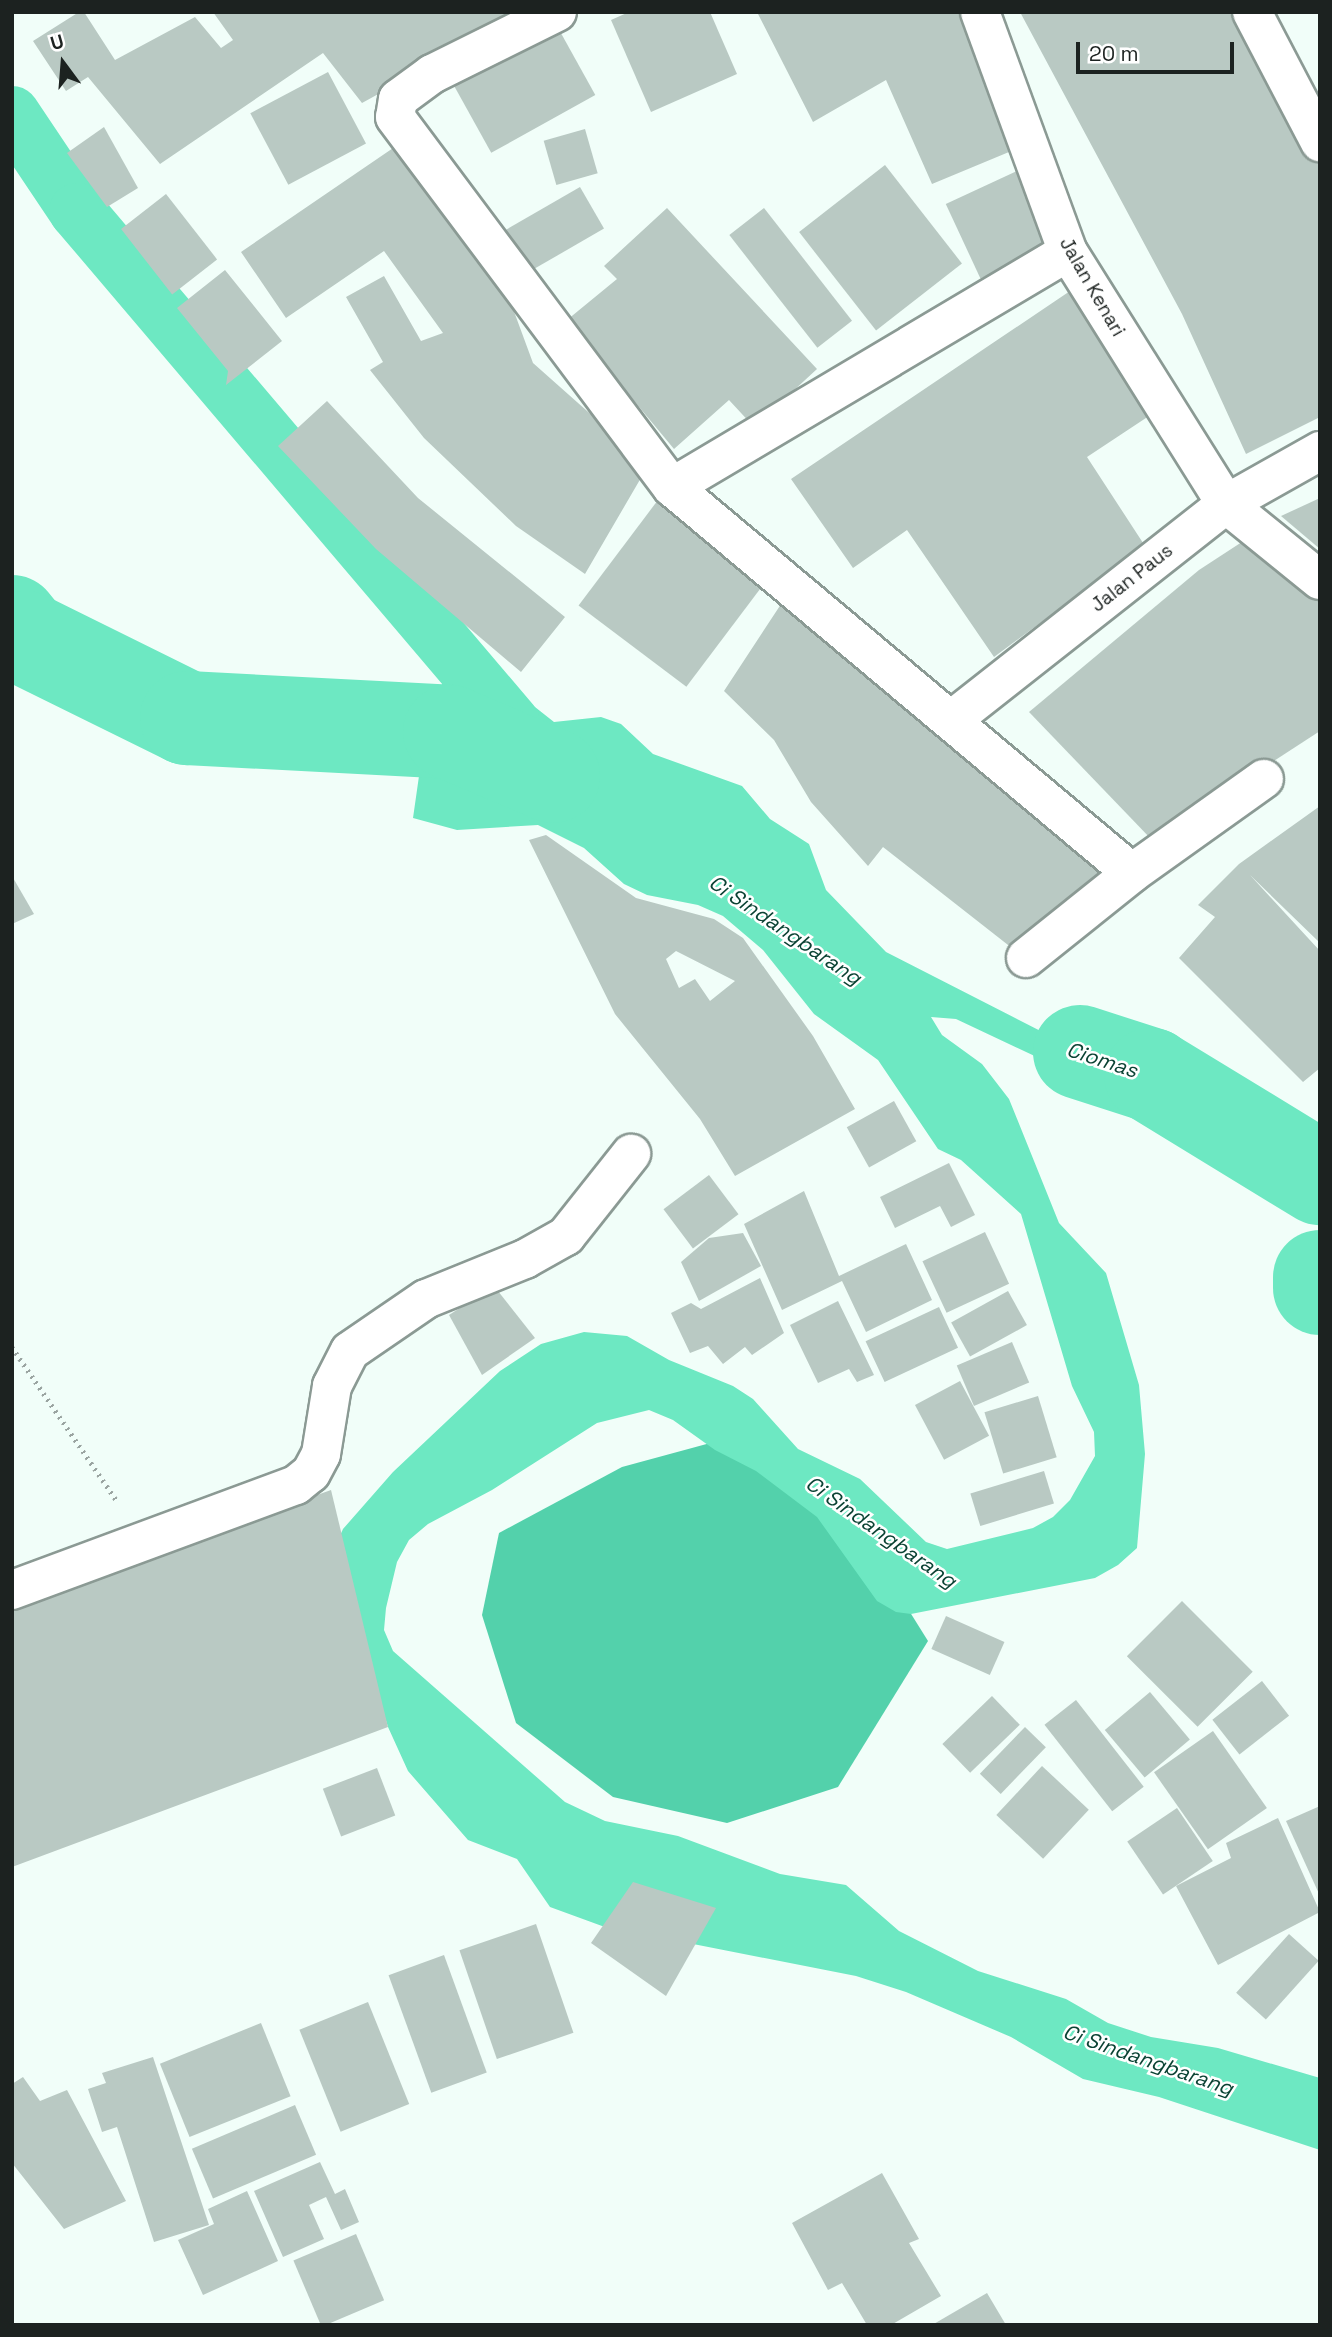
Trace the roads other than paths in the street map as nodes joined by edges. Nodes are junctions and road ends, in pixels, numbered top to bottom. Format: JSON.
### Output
{"nodes":[{"id":1,"x":557,"y":12,"type":"edge"},
{"id":2,"x":980,"y":12,"type":"edge"},
{"id":3,"x":1252,"y":12,"type":"edge"},
{"id":4,"x":1320,"y":142,"type":"edge"},
{"id":5,"x":1068,"y":252,"type":"junction"},
{"id":6,"x":1320,"y":451,"type":"edge"},
{"id":7,"x":672,"y":487,"type":"junction"},
{"id":8,"x":1226,"y":504,"type":"junction"},
{"id":9,"x":1320,"y":580,"type":"edge"},
{"id":10,"x":953,"y":719,"type":"junction"},
{"id":11,"x":1264,"y":779,"type":"dead end"},
{"id":12,"x":1132,"y":873,"type":"junction"},
{"id":13,"x":1026,"y":958,"type":"dead end"},
{"id":14,"x":631,"y":1154,"type":"dead end"},
{"id":15,"x":12,"y":1590,"type":"edge"}],
"edges":[{"from":1,"to":7,"type":"street"},
{"from":2,"to":5,"type":"street","name":"Jalan Kenari"},
{"from":3,"to":4,"type":"street"},
{"from":5,"to":7,"type":"street"},
{"from":5,"to":8,"type":"street","name":"Jalan Kenari"},
{"from":6,"to":8,"type":"street","name":"Jalan Paus"},
{"from":7,"to":10,"type":"street"},
{"from":8,"to":9,"type":"street","name":"Jalan Kenari"},
{"from":8,"to":10,"type":"street","name":"Jalan Paus"},
{"from":10,"to":12,"type":"street"},
{"from":11,"to":12,"type":"street"},
{"from":12,"to":13,"type":"street"},
{"from":14,"to":15,"type":"street"}]}
